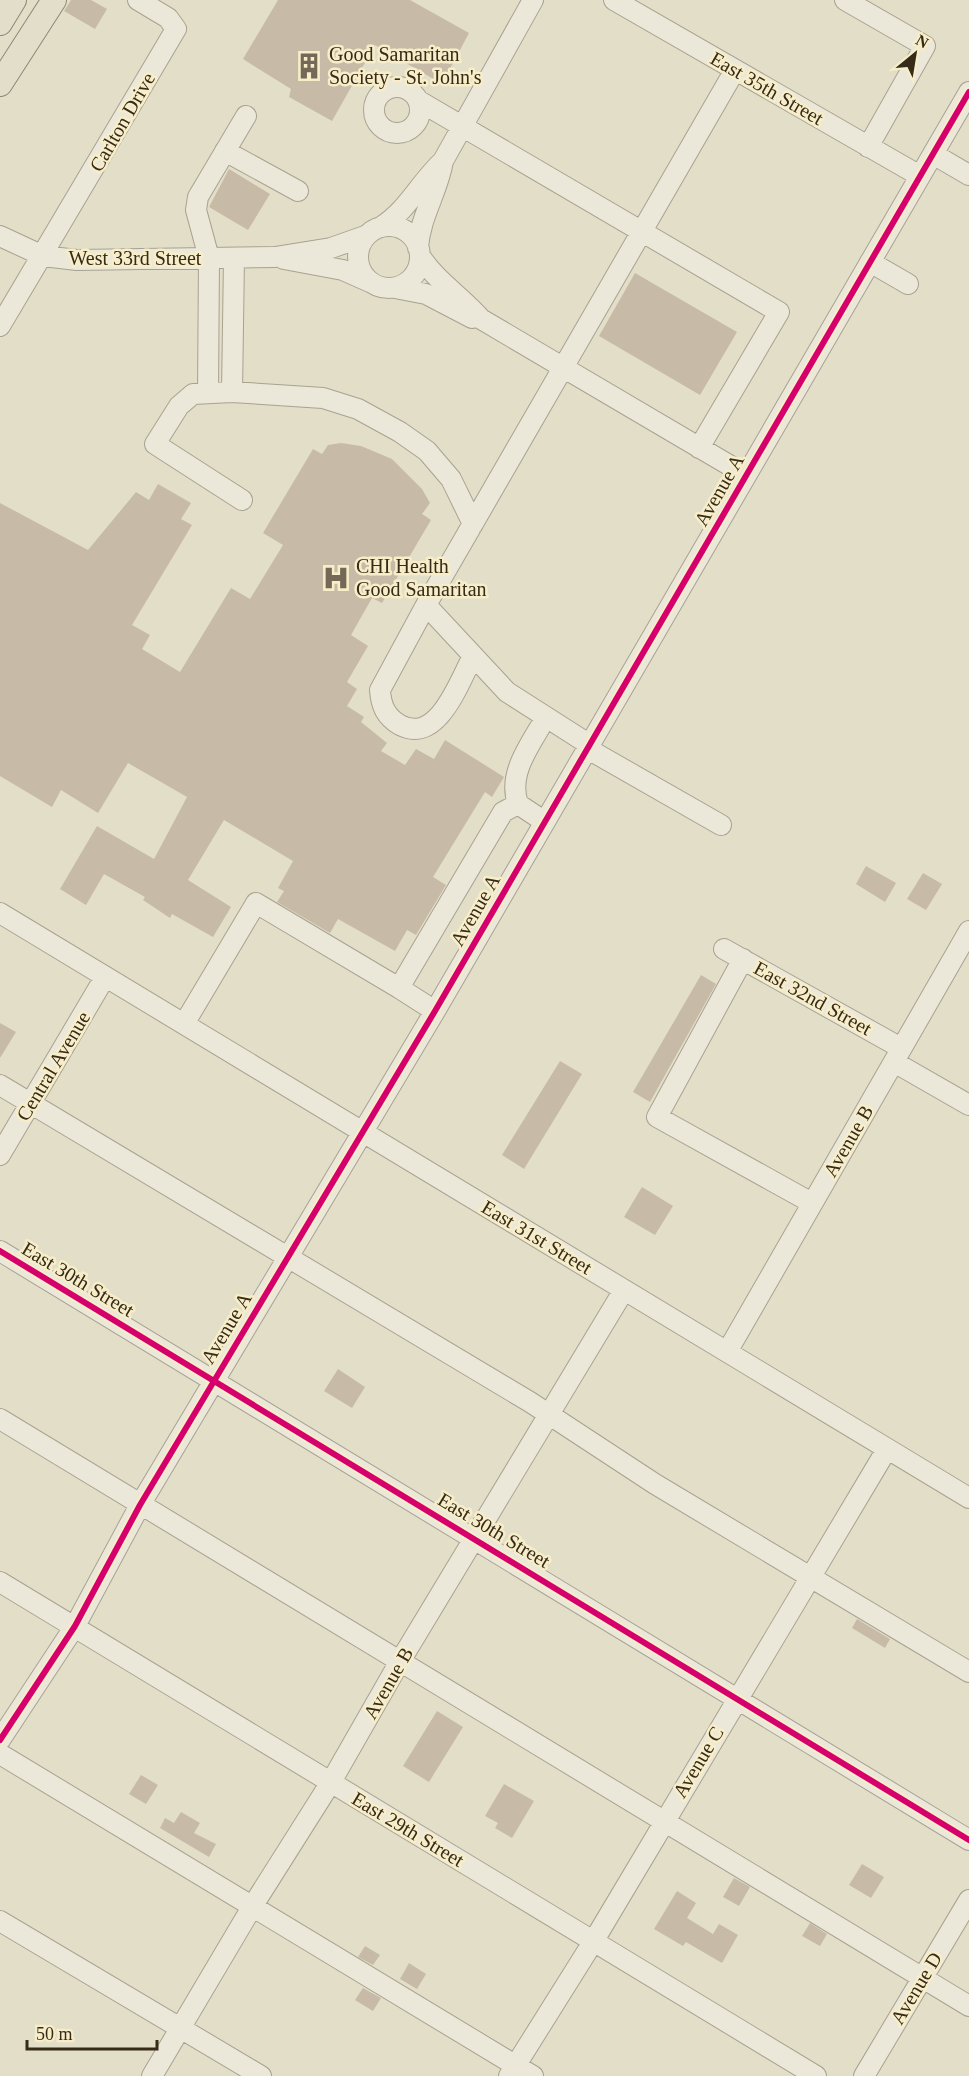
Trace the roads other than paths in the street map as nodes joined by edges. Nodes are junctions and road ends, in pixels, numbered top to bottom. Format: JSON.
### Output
{"nodes":[{"id":1,"x":14,"y":0,"type":"edge"},
{"id":2,"x":54,"y":0,"type":"edge"},
{"id":3,"x":138,"y":0,"type":"edge"},
{"id":4,"x":534,"y":0,"type":"edge"},
{"id":5,"x":614,"y":0,"type":"edge"},
{"id":6,"x":845,"y":0,"type":"edge"},
{"id":7,"x":0,"y":23,"type":"edge"},
{"id":8,"x":735,"y":70,"type":"junction"},
{"id":9,"x":0,"y":84,"type":"edge"},
{"id":10,"x":969,"y":92,"type":"edge"},
{"id":11,"x":419,"y":101,"type":"dead end"},
{"id":12,"x":246,"y":116,"type":"dead end"},
{"id":13,"x":463,"y":127,"type":"junction"},
{"id":14,"x":868,"y":147,"type":"junction"},
{"id":15,"x":225,"y":151,"type":"junction"},
{"id":16,"x":933,"y":154,"type":"junction"},
{"id":17,"x":443,"y":161,"type":"junction"},
{"id":18,"x":969,"y":175,"type":"edge"},
{"id":19,"x":920,"y":176,"type":"junction"},
{"id":20,"x":298,"y":191,"type":"dead end"},
{"id":21,"x":642,"y":231,"type":"junction"},
{"id":22,"x":373,"y":232,"type":"junction"},
{"id":23,"x":0,"y":236,"type":"edge"},
{"id":24,"x":419,"y":252,"type":"junction"},
{"id":25,"x":43,"y":256,"type":"junction"},
{"id":26,"x":275,"y":257,"type":"junction"},
{"id":27,"x":209,"y":258,"type":"junction"},
{"id":28,"x":234,"y":258,"type":"junction"},
{"id":29,"x":870,"y":262,"type":"junction"},
{"id":30,"x":370,"y":282,"type":"junction"},
{"id":31,"x":908,"y":284,"type":"dead end"},
{"id":32,"x":395,"y":288,"type":"junction"},
{"id":33,"x":481,"y":319,"type":"junction"},
{"id":34,"x":0,"y":326,"type":"edge"},
{"id":35,"x":562,"y":369,"type":"junction"},
{"id":36,"x":232,"y":392,"type":"junction"},
{"id":37,"x":208,"y":393,"type":"junction"},
{"id":38,"x":699,"y":448,"type":"junction"},
{"id":39,"x":746,"y":475,"type":"junction"},
{"id":40,"x":242,"y":500,"type":"dead end"},
{"id":41,"x":473,"y":524,"type":"junction"},
{"id":42,"x":426,"y":605,"type":"junction"},
{"id":43,"x":473,"y":656,"type":"junction"},
{"id":44,"x":546,"y":717,"type":"junction"},
{"id":45,"x":589,"y":747,"type":"junction"},
{"id":46,"x":518,"y":804,"type":"junction"},
{"id":47,"x":544,"y":822,"type":"junction"},
{"id":48,"x":721,"y":825,"type":"dead end"},
{"id":49,"x":0,"y":913,"type":"edge"},
{"id":50,"x":969,"y":931,"type":"edge"},
{"id":51,"x":724,"y":949,"type":"dead end"},
{"id":52,"x":743,"y":959,"type":"junction"},
{"id":53,"x":105,"y":977,"type":"junction"},
{"id":54,"x":399,"y":988,"type":"junction"},
{"id":55,"x":435,"y":1011,"type":"junction"},
{"id":56,"x":184,"y":1024,"type":"junction"},
{"id":57,"x":898,"y":1055,"type":"junction"},
{"id":58,"x":0,"y":1085,"type":"edge"},
{"id":59,"x":30,"y":1104,"type":"junction"},
{"id":60,"x":969,"y":1105,"type":"edge"},
{"id":61,"x":363,"y":1132,"type":"junction"},
{"id":62,"x":0,"y":1155,"type":"edge"},
{"id":63,"x":812,"y":1203,"type":"junction"},
{"id":64,"x":0,"y":1251,"type":"edge"},
{"id":65,"x":288,"y":1257,"type":"junction"},
{"id":66,"x":624,"y":1290,"type":"junction"},
{"id":67,"x":727,"y":1352,"type":"junction"},
{"id":68,"x":214,"y":1380,"type":"junction"},
{"id":69,"x":549,"y":1415,"type":"junction"},
{"id":70,"x":0,"y":1419,"type":"edge"},
{"id":71,"x":887,"y":1449,"type":"junction"},
{"id":72,"x":969,"y":1498,"type":"edge"},
{"id":73,"x":140,"y":1505,"type":"junction"},
{"id":74,"x":475,"y":1538,"type":"junction"},
{"id":75,"x":810,"y":1575,"type":"junction"},
{"id":76,"x":0,"y":1582,"type":"edge"},
{"id":77,"x":75,"y":1626,"type":"junction"},
{"id":78,"x":399,"y":1663,"type":"junction"},
{"id":79,"x":969,"y":1672,"type":"edge"},
{"id":80,"x":737,"y":1698,"type":"junction"},
{"id":81,"x":0,"y":1740,"type":"edge"},
{"id":82,"x":0,"y":1754,"type":"edge"},
{"id":83,"x":332,"y":1782,"type":"junction"},
{"id":84,"x":662,"y":1822,"type":"junction"},
{"id":85,"x":969,"y":1840,"type":"edge"},
{"id":86,"x":969,"y":1900,"type":"edge"},
{"id":87,"x":252,"y":1906,"type":"junction"},
{"id":88,"x":0,"y":1921,"type":"edge"},
{"id":89,"x":593,"y":1942,"type":"junction"},
{"id":90,"x":922,"y":1978,"type":"junction"},
{"id":91,"x":969,"y":2006,"type":"edge"},
{"id":92,"x":178,"y":2029,"type":"junction"},
{"id":93,"x":512,"y":2071,"type":"edge"},
{"id":94,"x":152,"y":2076,"type":"edge"},
{"id":95,"x":261,"y":2076,"type":"edge"},
{"id":96,"x":533,"y":2076,"type":"edge"},
{"id":97,"x":816,"y":2076,"type":"edge"},
{"id":98,"x":864,"y":2076,"type":"edge"}],
"edges":[{"from":1,"to":7,"type":"main road"},
{"from":2,"to":9,"type":"main road"},
{"from":3,"to":25,"type":"street","name":"Carlton Drive"},
{"from":4,"to":13,"type":"street"},
{"from":5,"to":8,"type":"street","name":"East 35th Street"},
{"from":6,"to":14,"type":"street"},
{"from":8,"to":14,"type":"street","name":"East 35th Street"},
{"from":8,"to":21,"type":"street"},
{"from":10,"to":16,"type":"street","name":"Avenue A"},
{"from":11,"to":13,"type":"street"},
{"from":12,"to":15,"type":"street"},
{"from":13,"to":17,"type":"street"},
{"from":13,"to":21,"type":"street"},
{"from":14,"to":19,"type":"street","name":"East 35th Street"},
{"from":15,"to":20,"type":"street"},
{"from":15,"to":27,"type":"street"},
{"from":16,"to":18,"type":"street"},
{"from":16,"to":19,"type":"street","name":"Avenue A"},
{"from":17,"to":22,"type":"street"},
{"from":17,"to":24,"type":"street"},
{"from":19,"to":29,"type":"street","name":"Avenue A"},
{"from":21,"to":35,"type":"street"},
{"from":21,"to":38,"type":"street"},
{"from":22,"to":24,"type":"street"},
{"from":22,"to":26,"type":"street","name":"West 33rd Street"},
{"from":22,"to":30,"type":"street"},
{"from":23,"to":25,"type":"street","name":"West 33rd Street"},
{"from":24,"to":32,"type":"street"},
{"from":24,"to":33,"type":"street"},
{"from":25,"to":27,"type":"street","name":"West 33rd Street"},
{"from":25,"to":34,"type":"street"},
{"from":26,"to":28,"type":"street","name":"West 33rd Street"},
{"from":26,"to":30,"type":"street","name":"West 33rd Street"},
{"from":27,"to":28,"type":"street","name":"West 33rd Street"},
{"from":27,"to":37,"type":"street"},
{"from":28,"to":36,"type":"street"},
{"from":29,"to":31,"type":"street"},
{"from":29,"to":39,"type":"street","name":"Avenue A"},
{"from":30,"to":32,"type":"street"},
{"from":32,"to":33,"type":"street"},
{"from":33,"to":35,"type":"street"},
{"from":35,"to":38,"type":"street"},
{"from":35,"to":41,"type":"street"},
{"from":36,"to":37,"type":"street"},
{"from":36,"to":41,"type":"street"},
{"from":37,"to":40,"type":"street"},
{"from":38,"to":39,"type":"street"},
{"from":39,"to":45,"type":"street","name":"Avenue A"},
{"from":41,"to":42,"type":"street"},
{"from":42,"to":43,"type":"street"},
{"from":42,"to":43,"type":"street"},
{"from":43,"to":44,"type":"street"},
{"from":44,"to":45,"type":"street"},
{"from":44,"to":46,"type":"street"},
{"from":45,"to":47,"type":"street","name":"Avenue A"},
{"from":45,"to":48,"type":"street"},
{"from":46,"to":47,"type":"street"},
{"from":46,"to":54,"type":"street"},
{"from":47,"to":55,"type":"street","name":"Avenue A"},
{"from":49,"to":53,"type":"street","name":"East 31st Street"},
{"from":50,"to":57,"type":"street","name":"Avenue B"},
{"from":51,"to":52,"type":"street","name":"East 32nd Street"},
{"from":52,"to":57,"type":"street","name":"East 32nd Street"},
{"from":52,"to":63,"type":"street"},
{"from":53,"to":56,"type":"street","name":"East 31st Street"},
{"from":53,"to":59,"type":"street","name":"Central Avenue"},
{"from":54,"to":55,"type":"street"},
{"from":54,"to":56,"type":"street"},
{"from":55,"to":61,"type":"street","name":"Avenue A"},
{"from":56,"to":61,"type":"street","name":"East 31st Street"},
{"from":57,"to":60,"type":"street","name":"East 32nd Street"},
{"from":57,"to":63,"type":"street","name":"Avenue B"},
{"from":58,"to":59,"type":"street"},
{"from":59,"to":62,"type":"street","name":"Central Avenue"},
{"from":59,"to":65,"type":"street"},
{"from":61,"to":65,"type":"street","name":"Avenue A"},
{"from":61,"to":66,"type":"street","name":"East 31st Street"},
{"from":63,"to":67,"type":"street","name":"Avenue B"},
{"from":64,"to":68,"type":"street","name":"East 30th Street"},
{"from":65,"to":68,"type":"street","name":"Avenue A"},
{"from":65,"to":69,"type":"street"},
{"from":66,"to":67,"type":"street","name":"East 31st Street"},
{"from":66,"to":69,"type":"street","name":"Avenue B"},
{"from":67,"to":71,"type":"street","name":"East 31st Street"},
{"from":68,"to":73,"type":"street","name":"Avenue A"},
{"from":68,"to":74,"type":"street","name":"East 30th Street"},
{"from":69,"to":74,"type":"street","name":"Avenue B"},
{"from":69,"to":75,"type":"street"},
{"from":70,"to":73,"type":"street"},
{"from":71,"to":72,"type":"street","name":"East 31st Street"},
{"from":71,"to":75,"type":"street","name":"Avenue C"},
{"from":73,"to":77,"type":"street","name":"Avenue A"},
{"from":73,"to":78,"type":"street"},
{"from":74,"to":78,"type":"street","name":"Avenue B"},
{"from":74,"to":80,"type":"street","name":"East 30th Street"},
{"from":75,"to":79,"type":"street"},
{"from":75,"to":80,"type":"street","name":"Avenue C"},
{"from":76,"to":77,"type":"street","name":"East 29th Street"},
{"from":77,"to":81,"type":"street","name":"Avenue A"},
{"from":77,"to":83,"type":"street","name":"East 29th Street"},
{"from":78,"to":83,"type":"street","name":"Avenue B"},
{"from":78,"to":84,"type":"street"},
{"from":80,"to":84,"type":"street","name":"Avenue C"},
{"from":80,"to":85,"type":"street","name":"East 30th Street"},
{"from":82,"to":87,"type":"street"},
{"from":83,"to":87,"type":"street","name":"Avenue B"},
{"from":83,"to":89,"type":"street","name":"East 29th Street"},
{"from":84,"to":89,"type":"street","name":"Avenue C"},
{"from":84,"to":90,"type":"street"},
{"from":86,"to":90,"type":"street","name":"Avenue D"},
{"from":87,"to":92,"type":"street","name":"Avenue B"},
{"from":87,"to":93,"type":"street"},
{"from":88,"to":92,"type":"street"},
{"from":89,"to":93,"type":"street","name":"Avenue C"},
{"from":89,"to":97,"type":"street","name":"East 29th Street"},
{"from":90,"to":91,"type":"street"},
{"from":90,"to":98,"type":"street","name":"Avenue D"},
{"from":92,"to":94,"type":"street","name":"Avenue B"},
{"from":92,"to":95,"type":"street"},
{"from":93,"to":96,"type":"street"}]}
